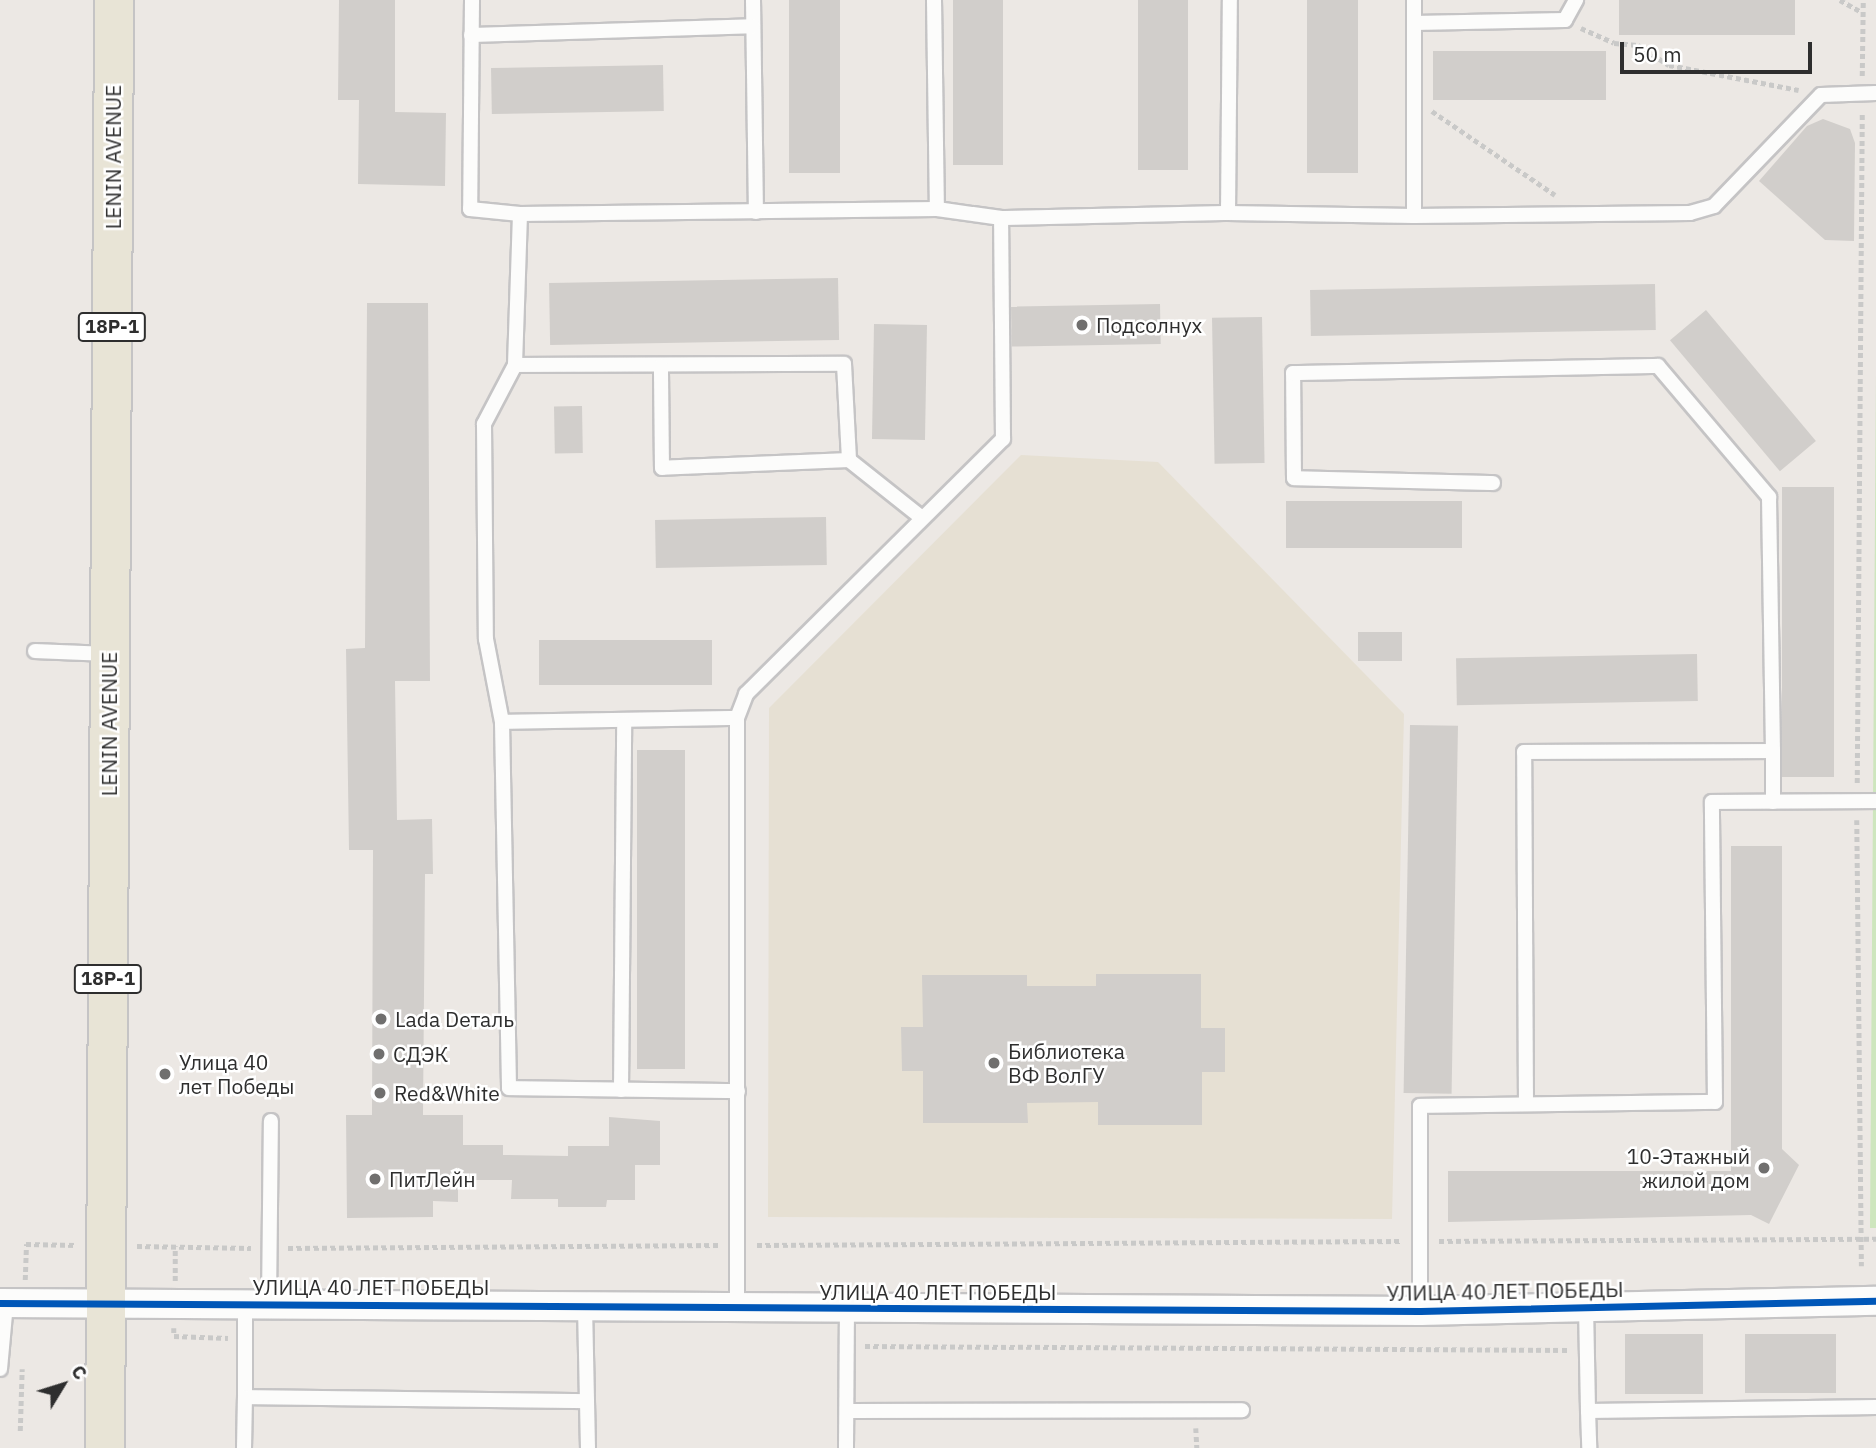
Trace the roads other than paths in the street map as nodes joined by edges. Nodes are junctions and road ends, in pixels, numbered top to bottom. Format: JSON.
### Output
{"nodes":[{"id":1,"x":114,"y":0,"type":"edge"},
{"id":2,"x":471,"y":0,"type":"edge"},
{"id":3,"x":753,"y":0,"type":"edge"},
{"id":4,"x":934,"y":0,"type":"edge"},
{"id":5,"x":1230,"y":0,"type":"edge"},
{"id":6,"x":1414,"y":0,"type":"edge"},
{"id":7,"x":1576,"y":0,"type":"edge"},
{"id":8,"x":1414,"y":23,"type":"junction"},
{"id":9,"x":753,"y":26,"type":"junction"},
{"id":10,"x":471,"y":35,"type":"junction"},
{"id":11,"x":1869,"y":93,"type":"edge"},
{"id":12,"x":937,"y":209,"type":"junction"},
{"id":13,"x":756,"y":212,"type":"junction"},
{"id":14,"x":1228,"y":213,"type":"junction"},
{"id":15,"x":520,"y":214,"type":"junction"},
{"id":16,"x":1413,"y":216,"type":"junction"},
{"id":17,"x":1001,"y":218,"type":"junction"},
{"id":18,"x":515,"y":365,"type":"junction"},
{"id":19,"x":661,"y":366,"type":"junction"},
{"id":20,"x":849,"y":460,"type":"junction"},
{"id":21,"x":1493,"y":483,"type":"dead end"},
{"id":22,"x":921,"y":517,"type":"junction"},
{"id":23,"x":35,"y":651,"type":"dead end"},
{"id":24,"x":110,"y":654,"type":"junction"},
{"id":25,"x":737,"y":718,"type":"junction"},
{"id":26,"x":502,"y":722,"type":"junction"},
{"id":27,"x":624,"y":723,"type":"junction"},
{"id":28,"x":1773,"y":751,"type":"junction"},
{"id":29,"x":1876,"y":801,"type":"edge"},
{"id":30,"x":1773,"y":802,"type":"junction"},
{"id":31,"x":621,"y":1090,"type":"junction"},
{"id":32,"x":738,"y":1091,"type":"junction"},
{"id":33,"x":1526,"y":1104,"type":"junction"},
{"id":34,"x":271,"y":1121,"type":"dead end"},
{"id":35,"x":1876,"y":1301,"type":"edge"},
{"id":36,"x":10,"y":1303,"type":"edge"},
{"id":37,"x":257,"y":1303,"type":"junction"},
{"id":38,"x":106,"y":1304,"type":"junction"},
{"id":39,"x":585,"y":1306,"type":"junction"},
{"id":40,"x":1586,"y":1306,"type":"junction"},
{"id":41,"x":737,"y":1309,"type":"junction"},
{"id":42,"x":847,"y":1309,"type":"junction"},
{"id":43,"x":1420,"y":1311,"type":"junction"},
{"id":44,"x":0,"y":1370,"type":"edge"},
{"id":45,"x":245,"y":1397,"type":"junction"},
{"id":46,"x":587,"y":1401,"type":"junction"},
{"id":47,"x":1876,"y":1407,"type":"edge"},
{"id":48,"x":1242,"y":1410,"type":"dead end"},
{"id":49,"x":847,"y":1411,"type":"junction"},
{"id":50,"x":1588,"y":1411,"type":"junction"},
{"id":51,"x":105,"y":1448,"type":"edge"},
{"id":52,"x":244,"y":1448,"type":"edge"},
{"id":53,"x":588,"y":1448,"type":"edge"},
{"id":54,"x":846,"y":1448,"type":"edge"},
{"id":55,"x":1588,"y":1448,"type":"edge"}],
"edges":[{"from":1,"to":24,"type":"main road","name":"LENIN AVENUE","number":"18Р-1"},
{"from":2,"to":10,"type":"lane"},
{"from":3,"to":9,"type":"lane"},
{"from":4,"to":12,"type":"lane"},
{"from":5,"to":14,"type":"lane"},
{"from":6,"to":8,"type":"lane"},
{"from":7,"to":8,"type":"lane"},
{"from":8,"to":16,"type":"lane"},
{"from":9,"to":10,"type":"lane"},
{"from":9,"to":13,"type":"lane"},
{"from":10,"to":15,"type":"lane"},
{"from":11,"to":16,"type":"lane"},
{"from":12,"to":13,"type":"lane"},
{"from":12,"to":17,"type":"lane"},
{"from":13,"to":15,"type":"lane"},
{"from":14,"to":16,"type":"lane"},
{"from":14,"to":17,"type":"lane"},
{"from":15,"to":18,"type":"lane"},
{"from":17,"to":22,"type":"lane"},
{"from":18,"to":19,"type":"lane"},
{"from":18,"to":26,"type":"lane"},
{"from":19,"to":20,"type":"lane"},
{"from":19,"to":20,"type":"lane"},
{"from":20,"to":22,"type":"lane"},
{"from":21,"to":28,"type":"lane"},
{"from":22,"to":25,"type":"lane"},
{"from":23,"to":24,"type":"lane"},
{"from":24,"to":38,"type":"main road","name":"LENIN AVENUE","number":"18Р-1"},
{"from":25,"to":27,"type":"lane"},
{"from":25,"to":32,"type":"lane"},
{"from":26,"to":27,"type":"lane"},
{"from":26,"to":31,"type":"lane"},
{"from":27,"to":31,"type":"lane"},
{"from":28,"to":30,"type":"lane"},
{"from":28,"to":33,"type":"lane"},
{"from":29,"to":30,"type":"lane"},
{"from":30,"to":33,"type":"lane"},
{"from":31,"to":32,"type":"lane"},
{"from":32,"to":41,"type":"lane"},
{"from":33,"to":43,"type":"lane"},
{"from":34,"to":37,"type":"lane"},
{"from":35,"to":40,"type":"street","name":"УЛИЦА 40 ЛЕТ ПОБЕДЫ"},
{"from":36,"to":38,"type":"street","name":"УЛИЦА 40 ЛЕТ ПОБЕДЫ"},
{"from":36,"to":44,"type":"lane"},
{"from":37,"to":38,"type":"street","name":"УЛИЦА 40 ЛЕТ ПОБЕДЫ"},
{"from":37,"to":39,"type":"street","name":"УЛИЦА 40 ЛЕТ ПОБЕДЫ"},
{"from":37,"to":45,"type":"lane"},
{"from":38,"to":51,"type":"main road","name":"LENIN AVENUE","number":"18Р-1"},
{"from":39,"to":41,"type":"street","name":"УЛИЦА 40 ЛЕТ ПОБЕДЫ"},
{"from":39,"to":46,"type":"lane"},
{"from":40,"to":43,"type":"street","name":"УЛИЦА 40 ЛЕТ ПОБЕДЫ"},
{"from":40,"to":50,"type":"lane"},
{"from":41,"to":42,"type":"street","name":"УЛИЦА 40 ЛЕТ ПОБЕДЫ"},
{"from":42,"to":43,"type":"street","name":"УЛИЦА 40 ЛЕТ ПОБЕДЫ"},
{"from":42,"to":49,"type":"lane"},
{"from":45,"to":46,"type":"lane"},
{"from":45,"to":52,"type":"lane"},
{"from":46,"to":53,"type":"lane"},
{"from":47,"to":50,"type":"lane"},
{"from":48,"to":49,"type":"lane"},
{"from":49,"to":54,"type":"lane"},
{"from":50,"to":55,"type":"lane"}]}
